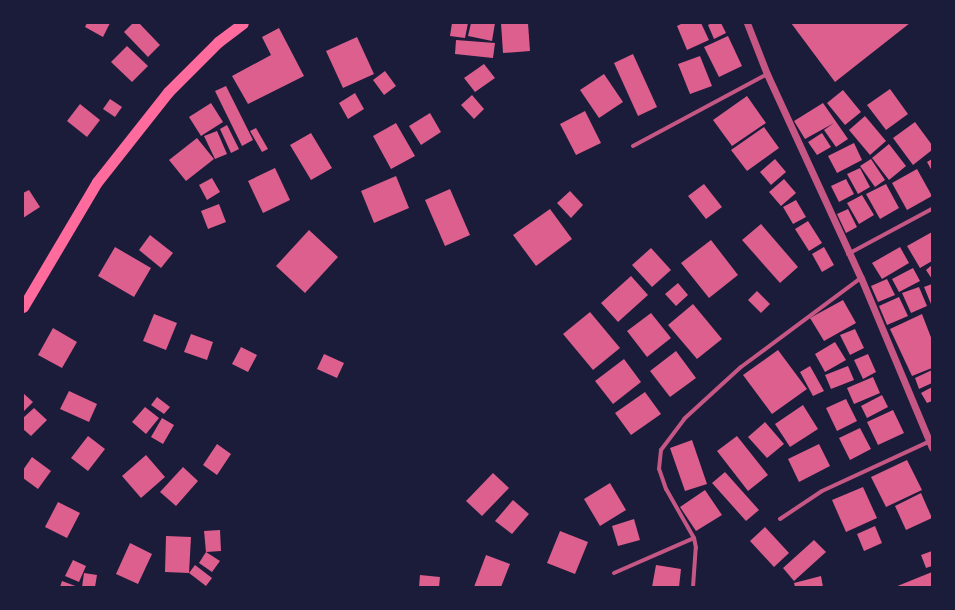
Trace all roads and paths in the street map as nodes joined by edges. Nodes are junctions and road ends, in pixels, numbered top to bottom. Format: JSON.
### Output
{"nodes":[{"id":1,"x":244,"y":23,"type":"edge"},
{"id":2,"x":747,"y":23,"type":"edge"},
{"id":3,"x":767,"y":74,"type":"junction"},
{"id":4,"x":633,"y":146,"type":"dead end"},
{"id":5,"x":932,"y":209,"type":"edge"},
{"id":6,"x":848,"y":254,"type":"junction"},
{"id":7,"x":861,"y":278,"type":"junction"},
{"id":8,"x":23,"y":307,"type":"edge"},
{"id":9,"x":931,"y":443,"type":"edge"},
{"id":10,"x":780,"y":519,"type":"dead end"},
{"id":11,"x":694,"y":538,"type":"junction"},
{"id":12,"x":614,"y":573,"type":"dead end"},
{"id":13,"x":693,"y":587,"type":"edge"}],
"edges":[{"from":1,"to":8,"type":"highway"},
{"from":2,"to":3,"type":"street"},
{"from":3,"to":4,"type":"street"},
{"from":3,"to":6,"type":"street"},
{"from":5,"to":6,"type":"street"},
{"from":6,"to":7,"type":"street"},
{"from":7,"to":9,"type":"street"},
{"from":7,"to":11,"type":"street"},
{"from":9,"to":10,"type":"street"},
{"from":11,"to":12,"type":"street"},
{"from":11,"to":13,"type":"street"}]}
